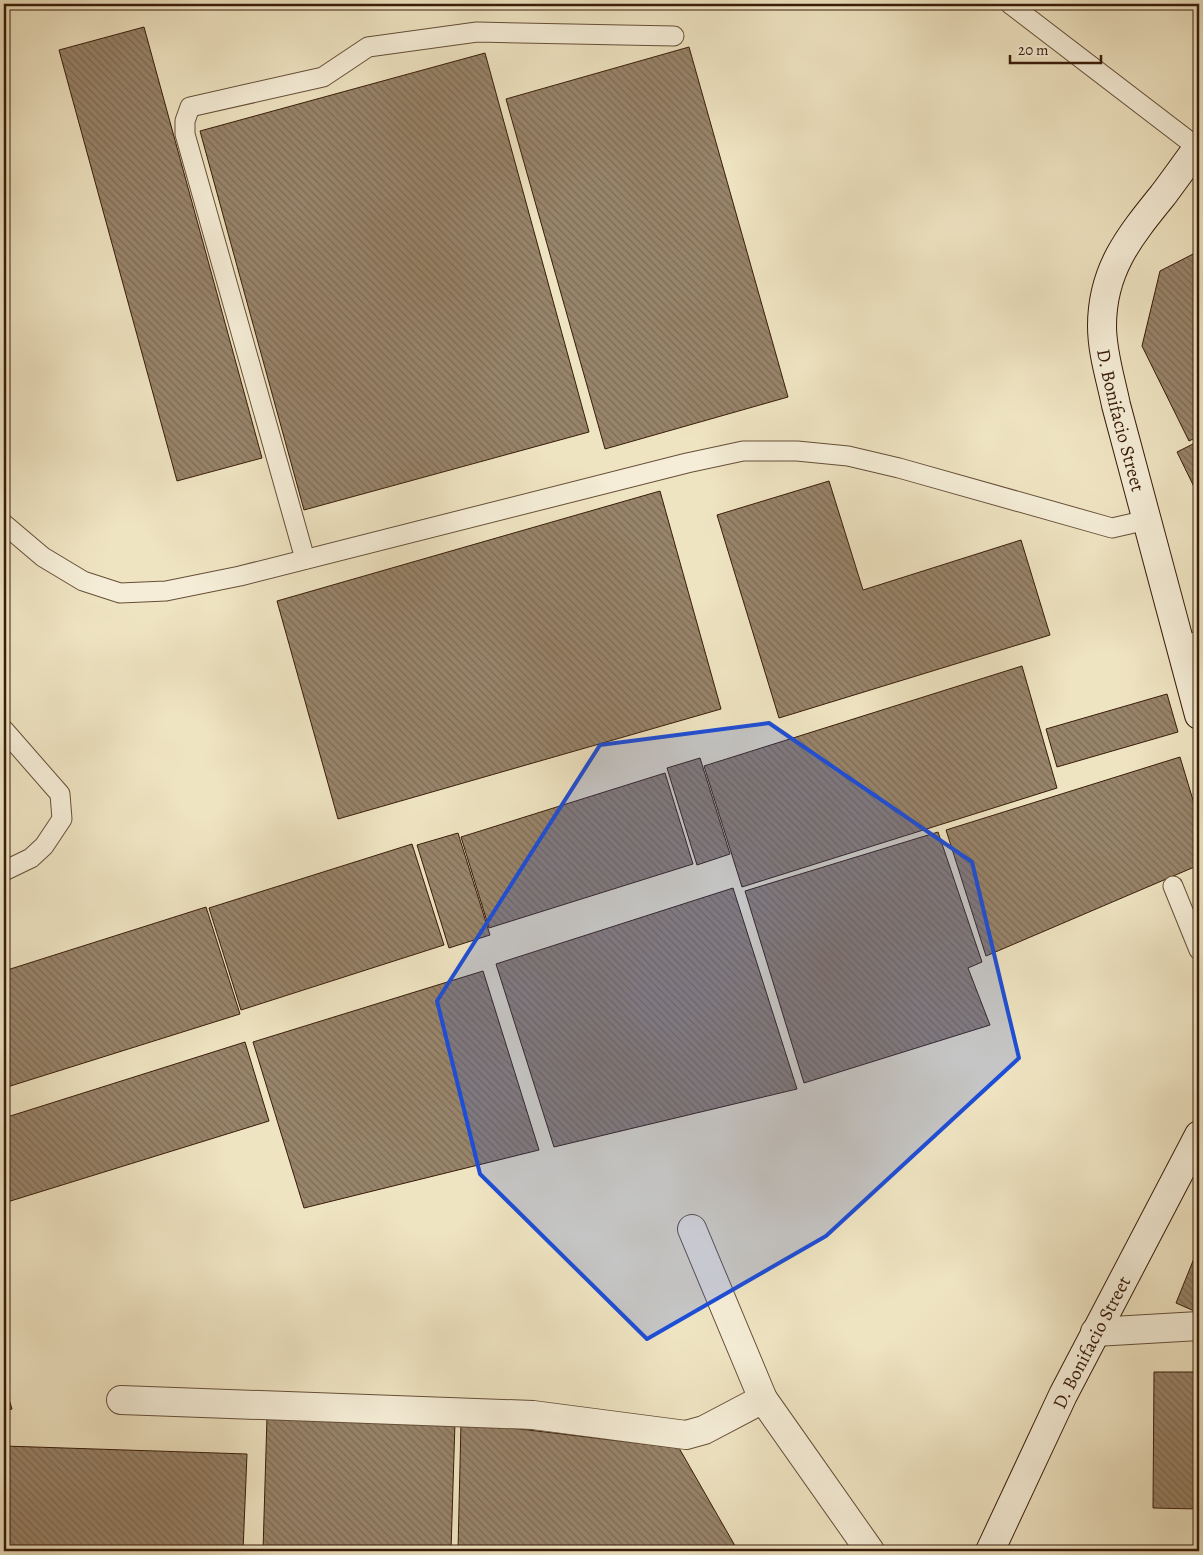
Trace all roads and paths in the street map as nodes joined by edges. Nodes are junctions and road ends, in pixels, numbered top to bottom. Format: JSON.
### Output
{"nodes":[{"id":1,"x":1010,"y":4,"type":"edge"},
{"id":2,"x":674,"y":36,"type":"dead end"},
{"id":3,"x":1198,"y":147,"type":"edge"},
{"id":4,"x":1147,"y":520,"type":"junction"},
{"id":5,"x":4,"y":524,"type":"edge"},
{"id":6,"x":305,"y":559,"type":"junction"},
{"id":7,"x":1191,"y":646,"type":"edge"},
{"id":8,"x":1199,"y":715,"type":"edge"},
{"id":9,"x":4,"y":730,"type":"edge"},
{"id":10,"x":4,"y":871,"type":"edge"},
{"id":11,"x":1173,"y":886,"type":"dead end"},
{"id":12,"x":1199,"y":950,"type":"edge"},
{"id":13,"x":1199,"y":1135,"type":"edge"},
{"id":14,"x":692,"y":1229,"type":"dead end"},
{"id":15,"x":1199,"y":1326,"type":"edge"},
{"id":16,"x":1095,"y":1332,"type":"junction"},
{"id":17,"x":763,"y":1399,"type":"junction"},
{"id":18,"x":121,"y":1400,"type":"dead end"},
{"id":19,"x":870,"y":1551,"type":"edge"},
{"id":20,"x":990,"y":1551,"type":"edge"}],
"edges":[{"from":1,"to":3,"type":"lane"},
{"from":2,"to":6,"type":"lane"},
{"from":3,"to":4,"type":"street","name":"D. Bonifacio Street"},
{"from":4,"to":6,"type":"lane"},
{"from":4,"to":7,"type":"street","name":"D. Bonifacio Street"},
{"from":5,"to":6,"type":"lane"},
{"from":7,"to":8,"type":"street","name":"D. Bonifacio Street"},
{"from":9,"to":10,"type":"lane"},
{"from":11,"to":12,"type":"lane"},
{"from":13,"to":16,"type":"street","name":"D. Bonifacio Street"},
{"from":14,"to":17,"type":"street"},
{"from":15,"to":16,"type":"street"},
{"from":16,"to":20,"type":"street","name":"D. Bonifacio Street"},
{"from":17,"to":18,"type":"street"},
{"from":17,"to":19,"type":"street"}]}
